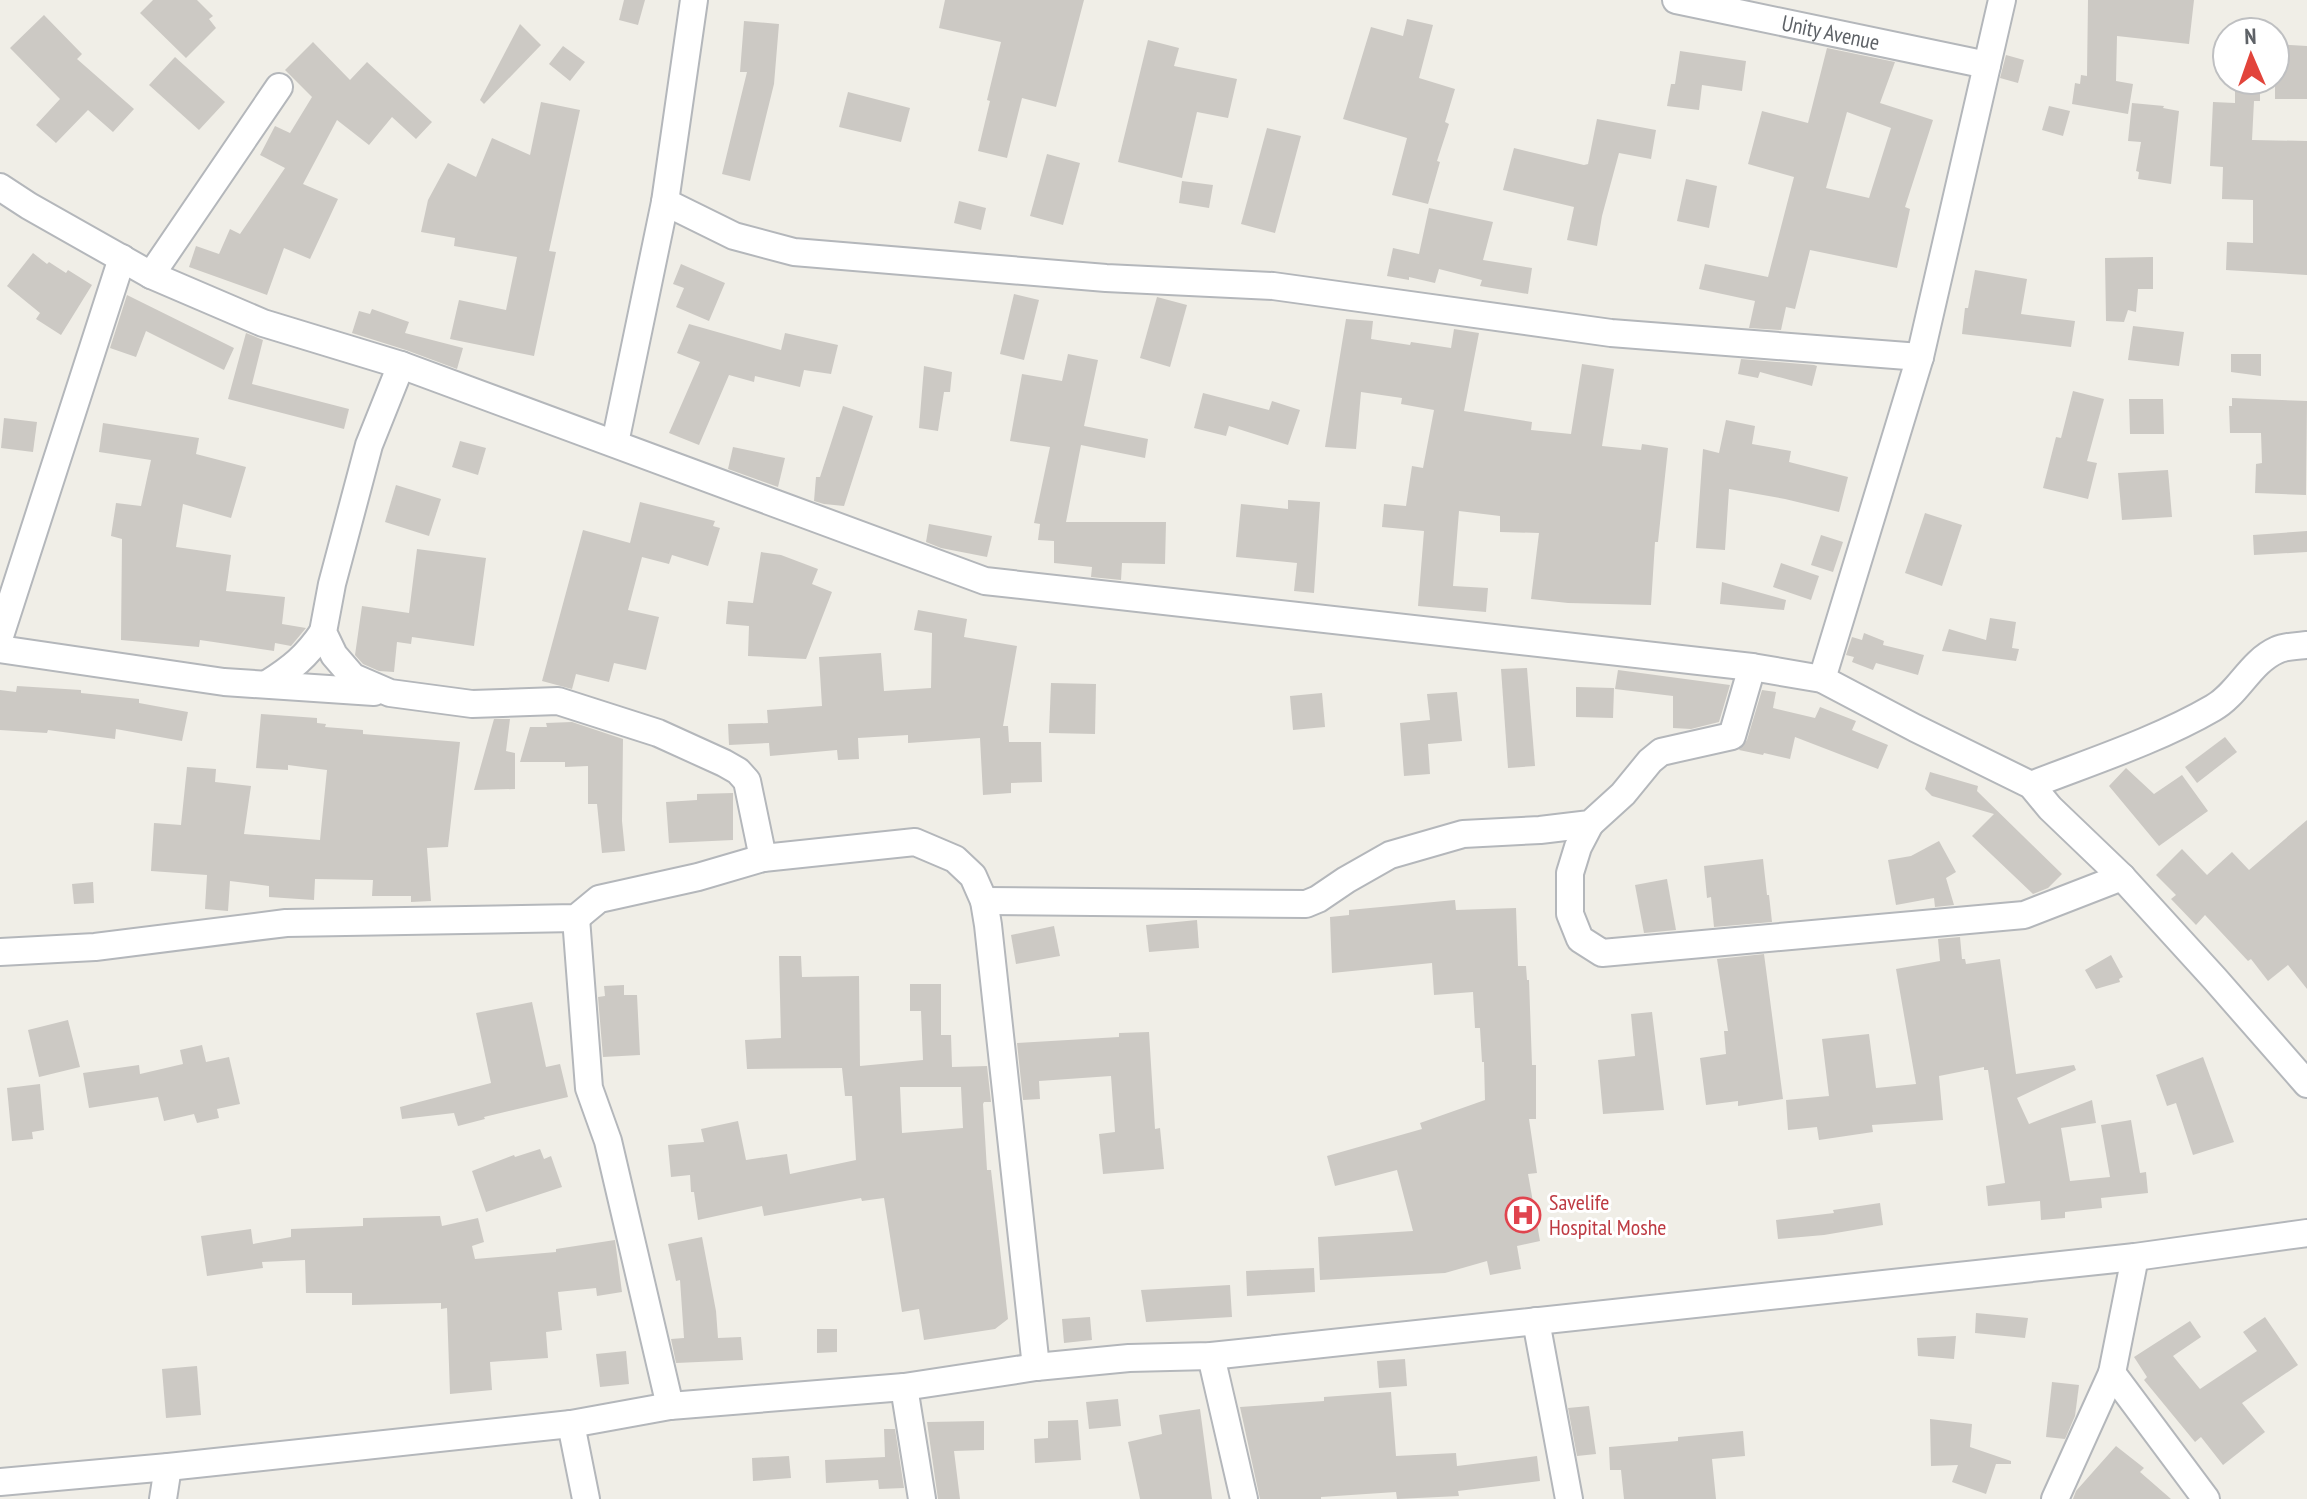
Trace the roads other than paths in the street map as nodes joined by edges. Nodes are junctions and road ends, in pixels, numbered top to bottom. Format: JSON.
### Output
{"nodes":[{"id":1,"x":694,"y":0,"type":"edge"},
{"id":2,"x":1676,"y":0,"type":"edge"},
{"id":3,"x":2002,"y":0,"type":"edge"},
{"id":4,"x":1987,"y":65,"type":"junction"},
{"id":5,"x":279,"y":87,"type":"dead end"},
{"id":6,"x":0,"y":187,"type":"edge"},
{"id":7,"x":665,"y":202,"type":"junction"},
{"id":8,"x":122,"y":258,"type":"junction"},
{"id":9,"x":151,"y":275,"type":"junction"},
{"id":10,"x":1920,"y":357,"type":"junction"},
{"id":11,"x":401,"y":365,"type":"junction"},
{"id":12,"x":615,"y":443,"type":"junction"},
{"id":13,"x":323,"y":632,"type":"junction"},
{"id":14,"x":0,"y":636,"type":"edge"},
{"id":15,"x":2307,"y":645,"type":"edge"},
{"id":16,"x":0,"y":649,"type":"edge"},
{"id":17,"x":1752,"y":667,"type":"junction"},
{"id":18,"x":1822,"y":679,"type":"junction"},
{"id":19,"x":267,"y":684,"type":"junction"},
{"id":20,"x":390,"y":693,"type":"junction"},
{"id":21,"x":2031,"y":785,"type":"junction"},
{"id":22,"x":1590,"y":824,"type":"junction"},
{"id":23,"x":763,"y":858,"type":"junction"},
{"id":24,"x":2122,"y":877,"type":"junction"},
{"id":25,"x":984,"y":901,"type":"junction"},
{"id":26,"x":576,"y":918,"type":"junction"},
{"id":27,"x":0,"y":952,"type":"edge"},
{"id":28,"x":2307,"y":1084,"type":"edge"},
{"id":29,"x":2307,"y":1233,"type":"edge"},
{"id":30,"x":2135,"y":1257,"type":"junction"},
{"id":31,"x":1536,"y":1321,"type":"junction"},
{"id":32,"x":1211,"y":1356,"type":"junction"},
{"id":33,"x":1036,"y":1367,"type":"junction"},
{"id":34,"x":2112,"y":1373,"type":"junction"},
{"id":35,"x":904,"y":1387,"type":"junction"},
{"id":36,"x":670,"y":1406,"type":"junction"},
{"id":37,"x":571,"y":1424,"type":"junction"},
{"id":38,"x":168,"y":1467,"type":"junction"},
{"id":39,"x":0,"y":1482,"type":"edge"},
{"id":40,"x":163,"y":1499,"type":"edge"},
{"id":41,"x":586,"y":1499,"type":"edge"},
{"id":42,"x":922,"y":1499,"type":"edge"},
{"id":43,"x":1244,"y":1499,"type":"edge"},
{"id":44,"x":1569,"y":1499,"type":"edge"},
{"id":45,"x":2055,"y":1499,"type":"edge"},
{"id":46,"x":2206,"y":1499,"type":"edge"}],
"edges":[{"from":1,"to":7,"type":"street"},
{"from":2,"to":4,"type":"street","name":"Unity Avenue"},
{"from":3,"to":4,"type":"street"},
{"from":4,"to":10,"type":"street"},
{"from":5,"to":9,"type":"street"},
{"from":6,"to":8,"type":"street"},
{"from":7,"to":10,"type":"street"},
{"from":7,"to":12,"type":"street"},
{"from":8,"to":9,"type":"street"},
{"from":8,"to":14,"type":"street"},
{"from":9,"to":11,"type":"street"},
{"from":10,"to":18,"type":"street"},
{"from":11,"to":12,"type":"street"},
{"from":11,"to":13,"type":"street"},
{"from":12,"to":17,"type":"street"},
{"from":13,"to":19,"type":"street"},
{"from":13,"to":20,"type":"street"},
{"from":15,"to":21,"type":"street"},
{"from":16,"to":19,"type":"street"},
{"from":17,"to":18,"type":"street"},
{"from":17,"to":22,"type":"street"},
{"from":18,"to":21,"type":"street"},
{"from":19,"to":20,"type":"street"},
{"from":20,"to":23,"type":"street"},
{"from":21,"to":24,"type":"street"},
{"from":22,"to":24,"type":"street"},
{"from":22,"to":25,"type":"street"},
{"from":23,"to":25,"type":"street"},
{"from":23,"to":26,"type":"street"},
{"from":24,"to":28,"type":"street"},
{"from":25,"to":33,"type":"street"},
{"from":26,"to":27,"type":"street"},
{"from":26,"to":36,"type":"street"},
{"from":29,"to":30,"type":"street"},
{"from":30,"to":31,"type":"street"},
{"from":30,"to":34,"type":"street"},
{"from":31,"to":32,"type":"street"},
{"from":31,"to":44,"type":"street"},
{"from":32,"to":33,"type":"street"},
{"from":32,"to":43,"type":"street"},
{"from":33,"to":35,"type":"street"},
{"from":34,"to":45,"type":"street"},
{"from":34,"to":46,"type":"street"},
{"from":35,"to":36,"type":"street"},
{"from":35,"to":42,"type":"street"},
{"from":36,"to":37,"type":"street"},
{"from":37,"to":38,"type":"street"},
{"from":37,"to":41,"type":"street"},
{"from":38,"to":39,"type":"street"},
{"from":38,"to":40,"type":"street"}]}
